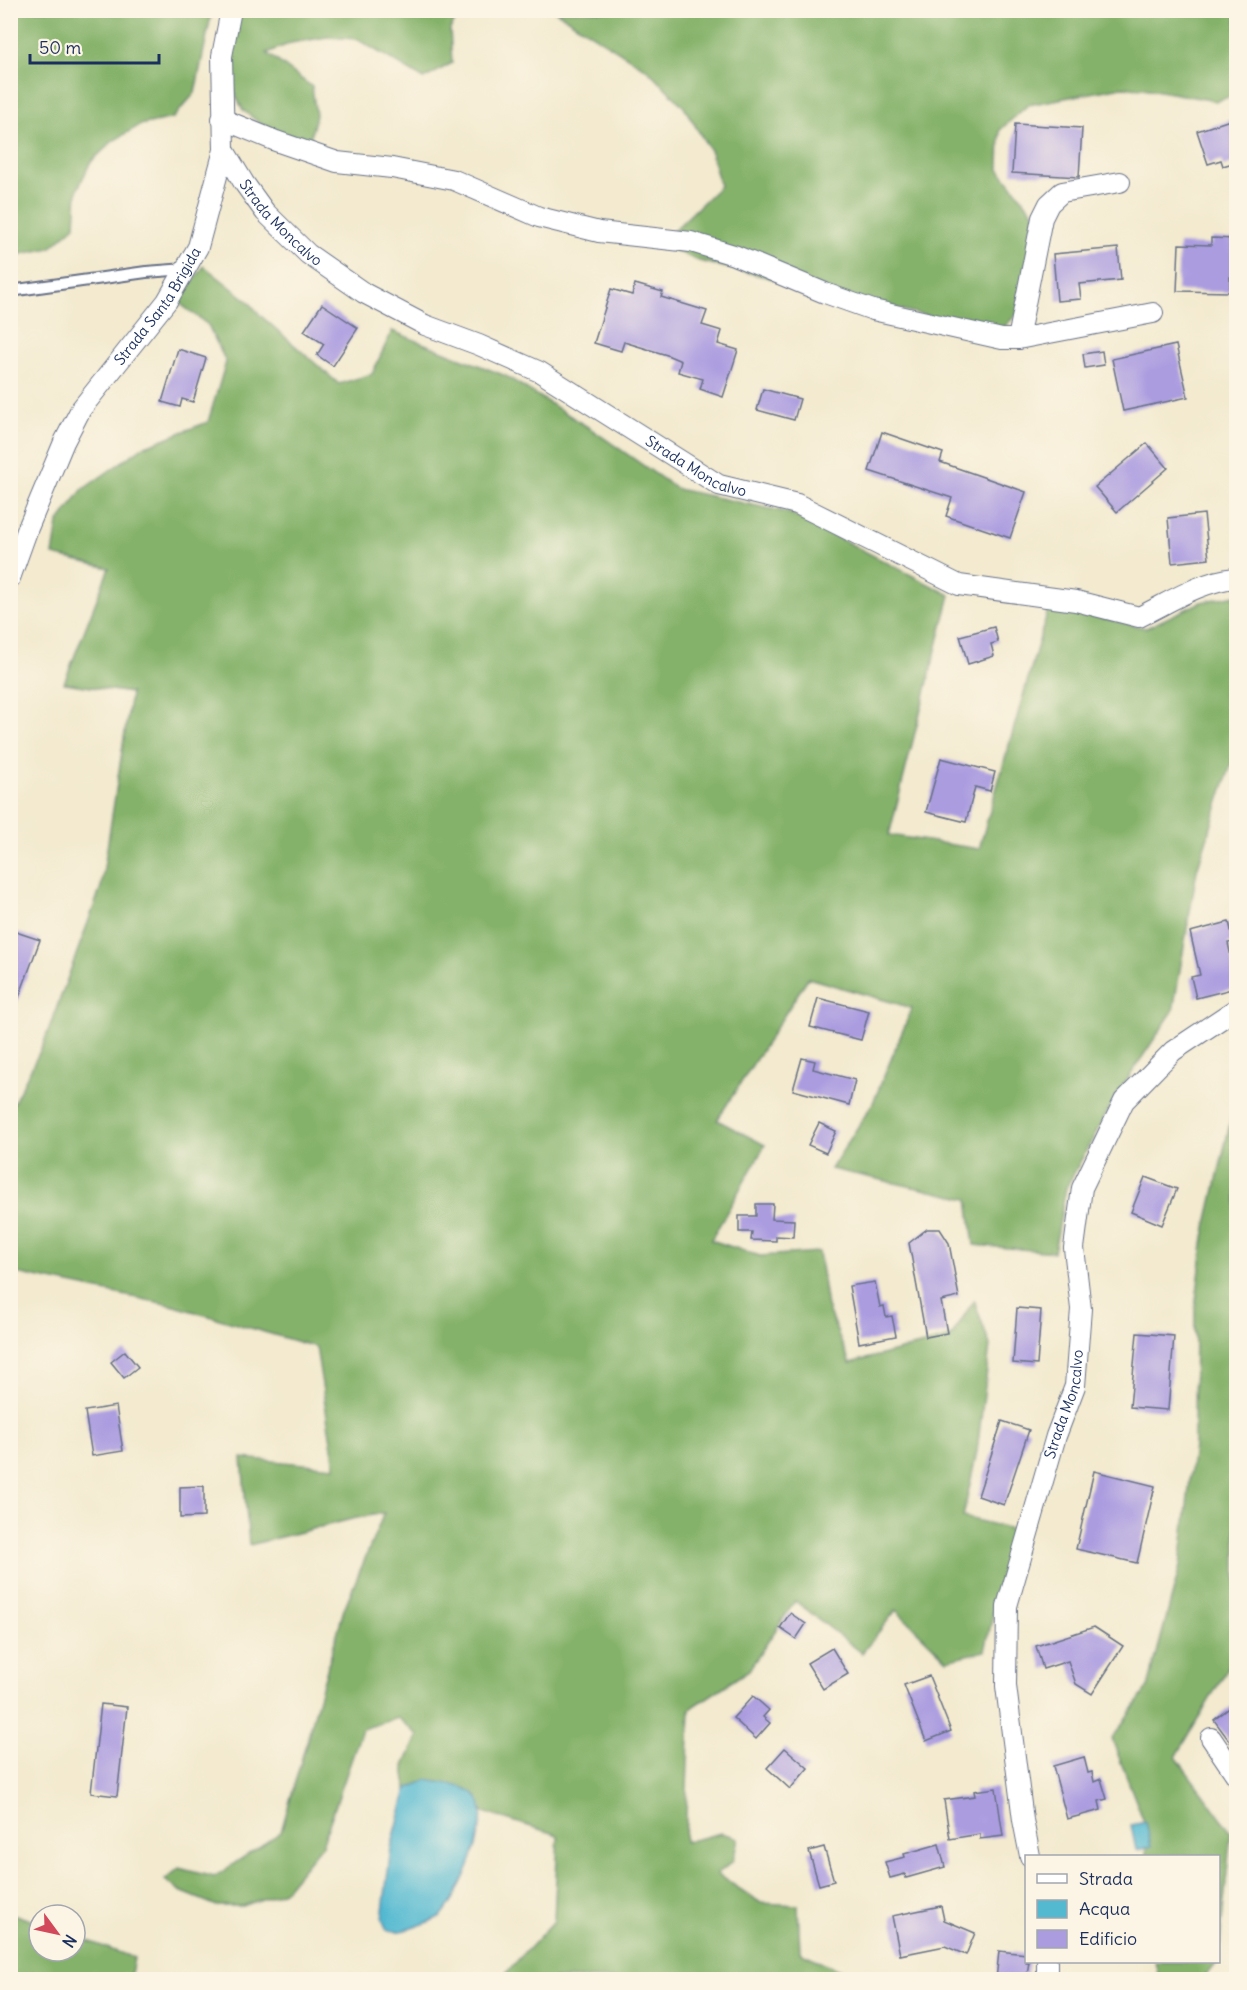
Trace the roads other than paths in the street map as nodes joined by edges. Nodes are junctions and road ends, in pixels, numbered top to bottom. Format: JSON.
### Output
{"nodes":[{"id":1,"x":231,"y":10,"type":"edge"},
{"id":2,"x":222,"y":119,"type":"junction"},
{"id":3,"x":224,"y":150,"type":"junction"},
{"id":4,"x":1120,"y":182,"type":"dead end"},
{"id":5,"x":186,"y":269,"type":"junction"},
{"id":6,"x":10,"y":291,"type":"edge"},
{"id":7,"x":1153,"y":313,"type":"dead end"},
{"id":8,"x":1018,"y":339,"type":"junction"},
{"id":9,"x":10,"y":578,"type":"edge"},
{"id":10,"x":1236,"y":578,"type":"edge"},
{"id":11,"x":1236,"y":1009,"type":"edge"},
{"id":12,"x":1211,"y":1738,"type":"dead end"},
{"id":13,"x":1236,"y":1775,"type":"edge"},
{"id":14,"x":1030,"y":1855,"type":"edge"},
{"id":15,"x":1047,"y":1963,"type":"edge"},
{"id":16,"x":1047,"y":1980,"type":"edge"}],
"edges":[{"from":1,"to":2,"type":"street","name":"Strada Santa Brigida"},
{"from":2,"to":3,"type":"street","name":"Strada Santa Brigida"},
{"from":2,"to":8,"type":"street"},
{"from":3,"to":5,"type":"street","name":"Strada Santa Brigida"},
{"from":3,"to":10,"type":"street","name":"Strada Moncalvo"},
{"from":4,"to":8,"type":"street"},
{"from":5,"to":6,"type":"lane"},
{"from":5,"to":9,"type":"street","name":"Strada Santa Brigida"},
{"from":7,"to":8,"type":"street"},
{"from":11,"to":14,"type":"street","name":"Strada Moncalvo"},
{"from":12,"to":13,"type":"street"},
{"from":15,"to":16,"type":"street"}]}
